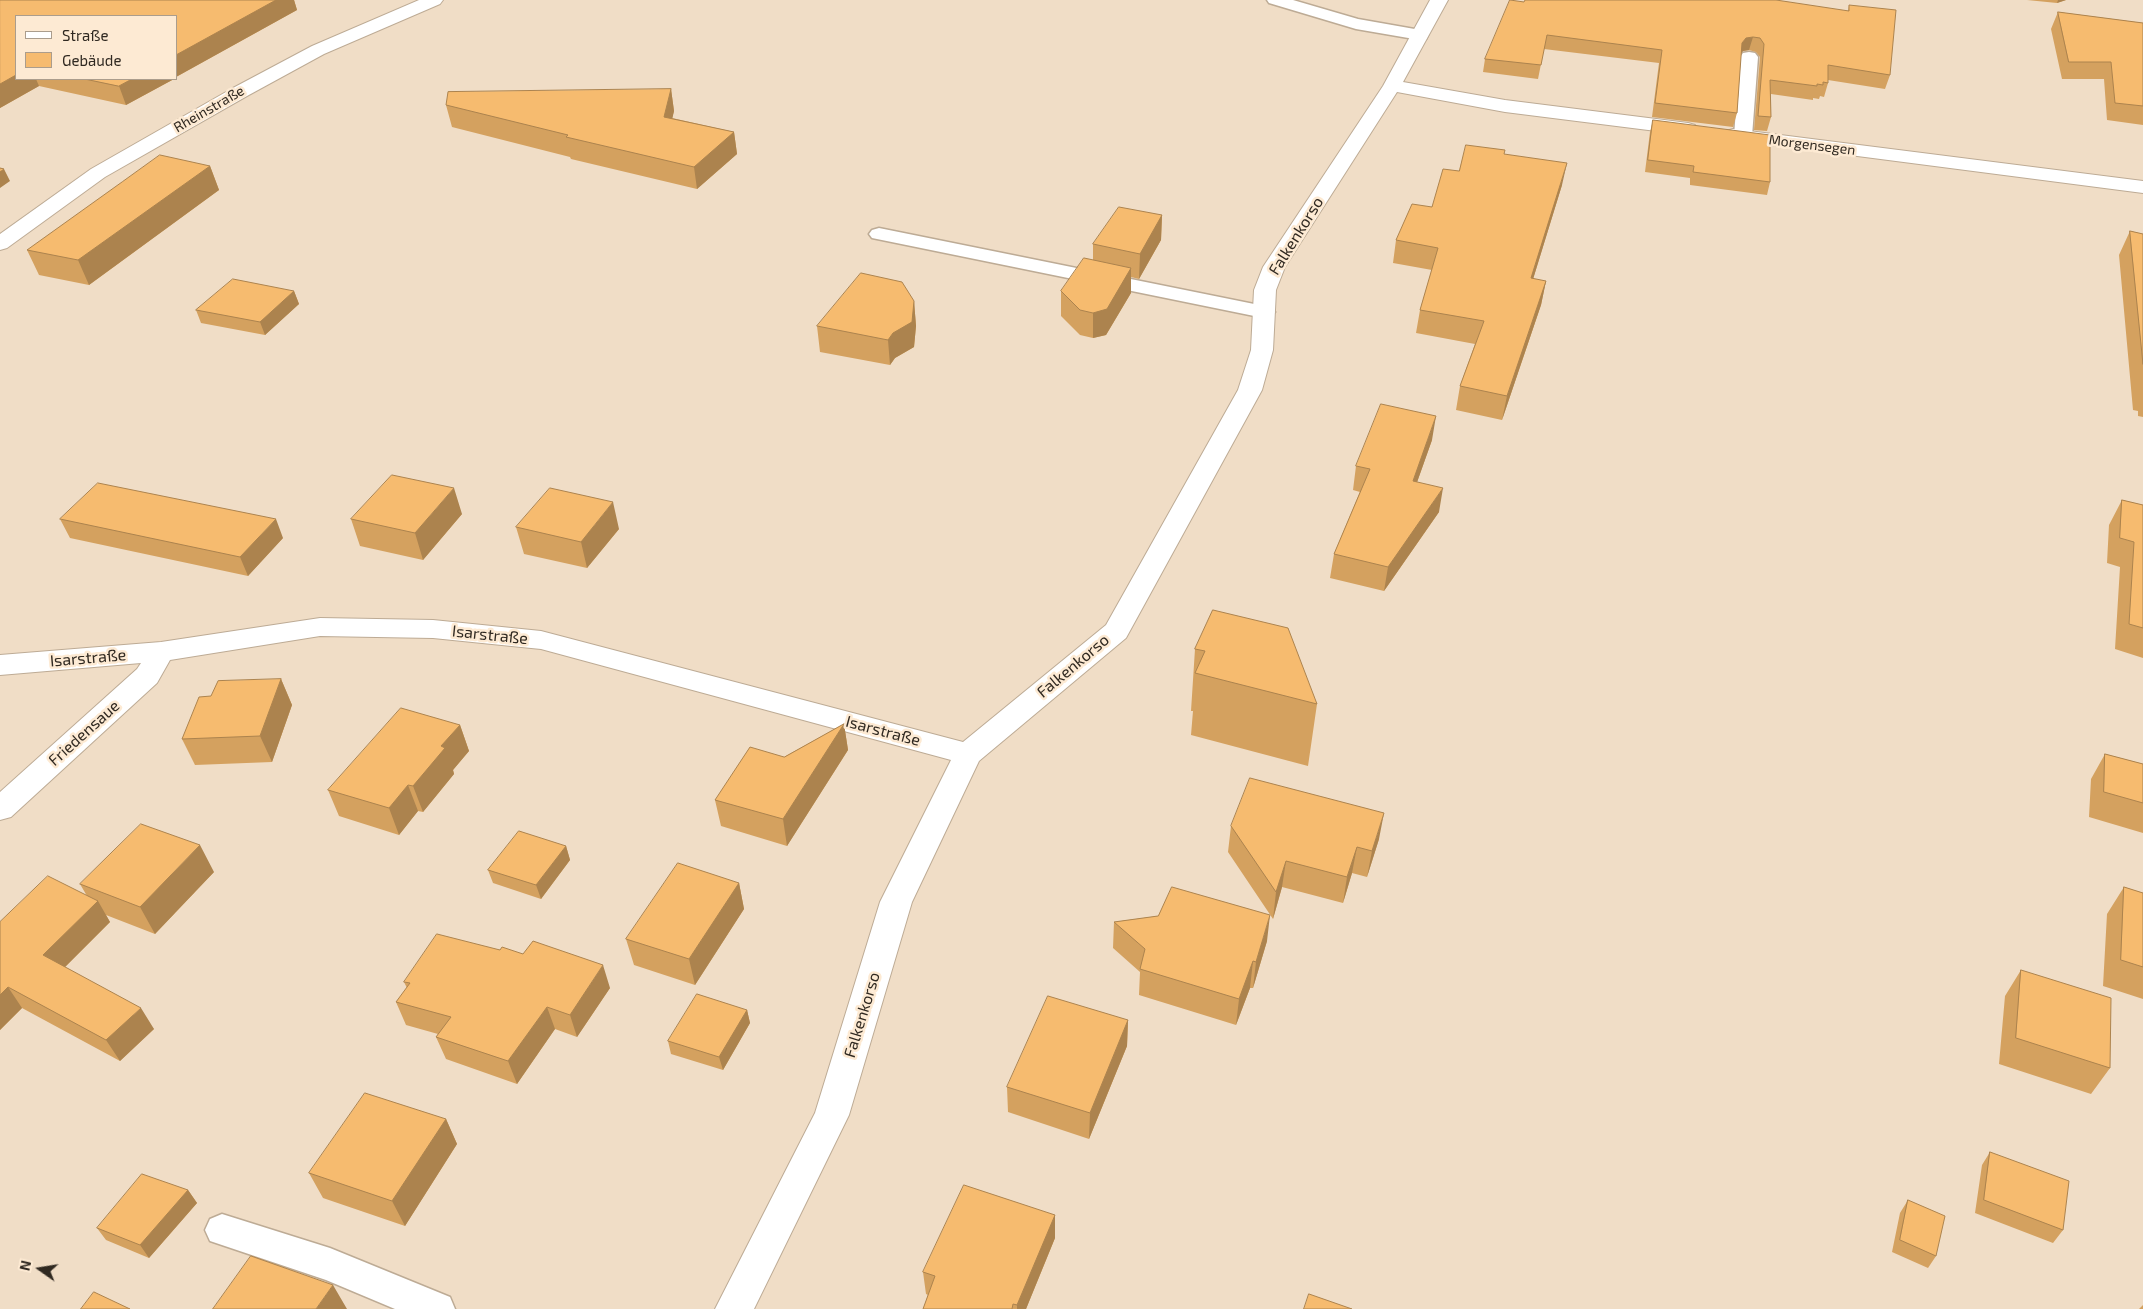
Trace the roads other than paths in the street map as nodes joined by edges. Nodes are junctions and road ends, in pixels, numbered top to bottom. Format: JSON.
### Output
{"nodes":[{"id":1,"x":1275,"y":0,"type":"edge"},
{"id":2,"x":1439,"y":0,"type":"edge"},
{"id":3,"x":426,"y":1,"type":"edge"},
{"id":4,"x":1420,"y":35,"type":"junction"},
{"id":5,"x":1749,"y":56,"type":"dead end"},
{"id":6,"x":1392,"y":86,"type":"junction"},
{"id":7,"x":1743,"y":136,"type":"junction"},
{"id":8,"x":2143,"y":187,"type":"edge"},
{"id":9,"x":879,"y":234,"type":"dead end"},
{"id":10,"x":0,"y":244,"type":"edge"},
{"id":11,"x":1264,"y":312,"type":"junction"},
{"id":12,"x":161,"y":652,"type":"junction"},
{"id":13,"x":0,"y":665,"type":"edge"},
{"id":14,"x":968,"y":754,"type":"junction"},
{"id":15,"x":0,"y":809,"type":"edge"},
{"id":16,"x":222,"y":1230,"type":"dead end"},
{"id":17,"x":437,"y":1309,"type":"edge"},
{"id":18,"x":734,"y":1309,"type":"edge"}],
"edges":[{"from":1,"to":4,"type":"lane"},
{"from":2,"to":4,"type":"street","name":"Falkenkorso"},
{"from":3,"to":10,"type":"street","name":"Rheinstraße"},
{"from":4,"to":6,"type":"street","name":"Falkenkorso"},
{"from":5,"to":7,"type":"lane"},
{"from":6,"to":7,"type":"street","name":"Morgensegen"},
{"from":6,"to":11,"type":"street","name":"Falkenkorso"},
{"from":7,"to":8,"type":"street","name":"Morgensegen"},
{"from":9,"to":11,"type":"lane"},
{"from":11,"to":14,"type":"street","name":"Falkenkorso"},
{"from":12,"to":13,"type":"street","name":"Isarstraße"},
{"from":12,"to":14,"type":"street","name":"Isarstraße"},
{"from":12,"to":15,"type":"street","name":"Friedensaue"},
{"from":14,"to":18,"type":"street","name":"Falkenkorso"},
{"from":16,"to":17,"type":"lane"}]}
